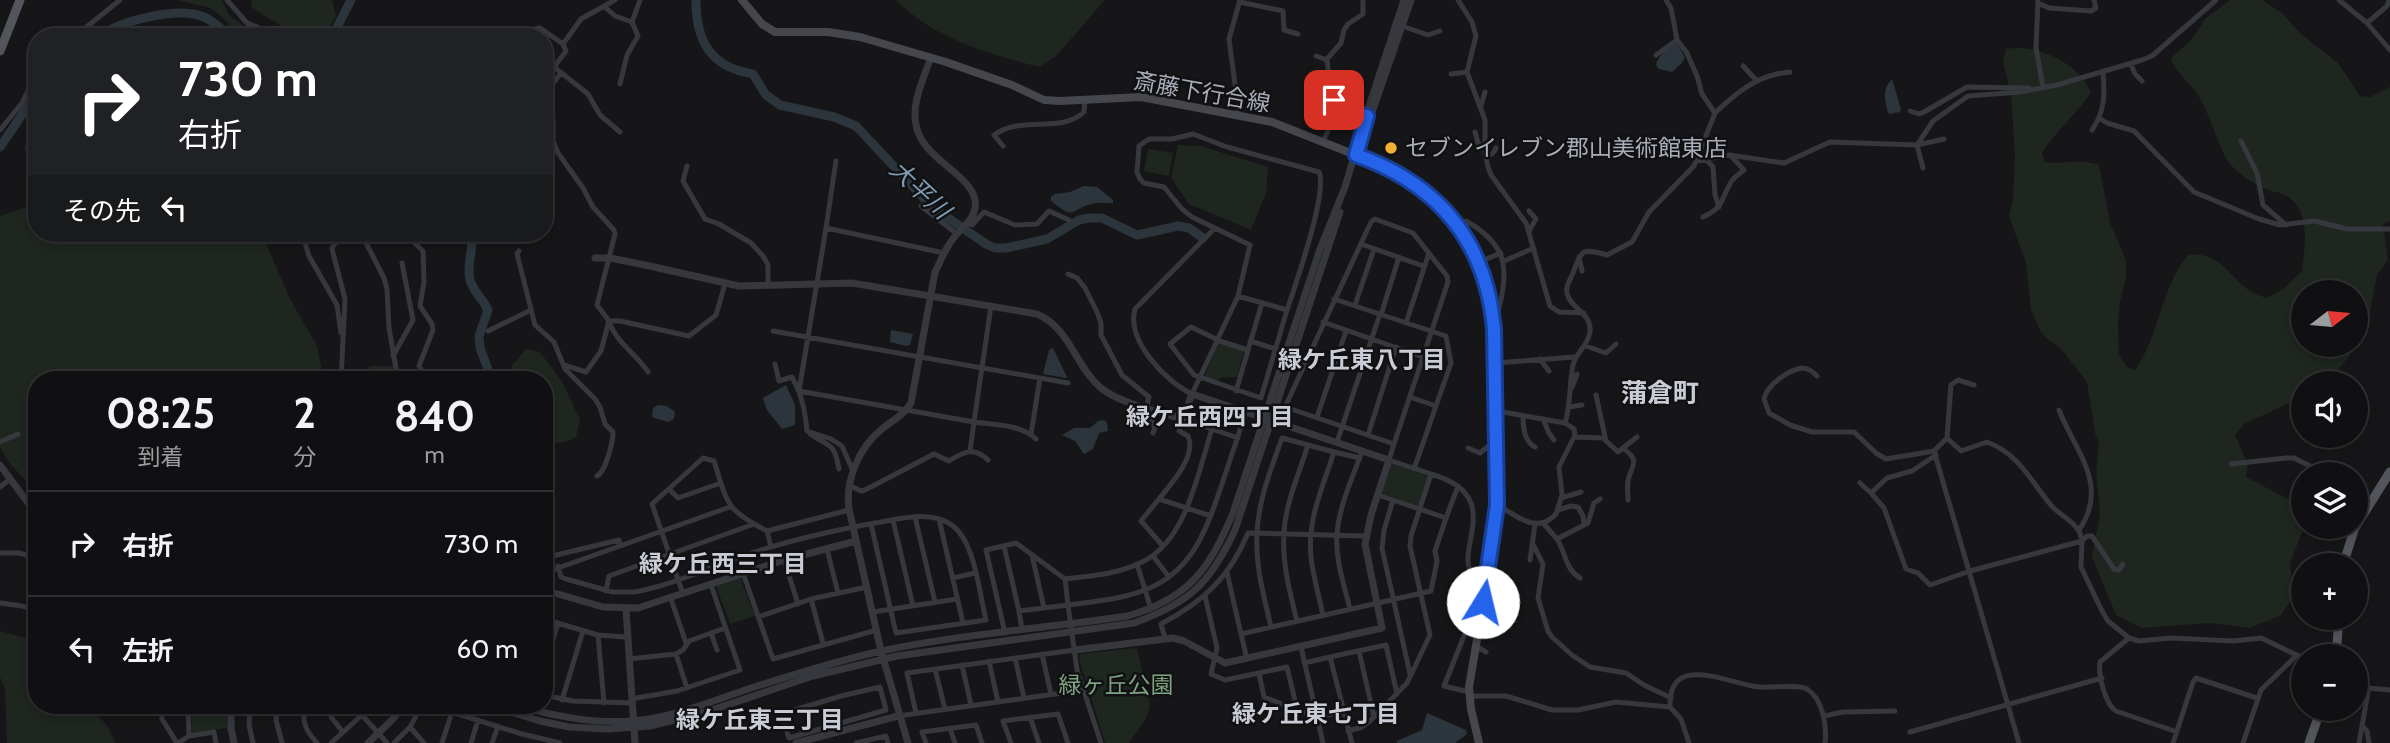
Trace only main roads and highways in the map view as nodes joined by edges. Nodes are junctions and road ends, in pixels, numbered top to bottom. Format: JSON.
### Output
{"nodes":[{"id":1,"x":20,"y":0,"type":"edge"},
{"id":2,"x":742,"y":0,"type":"edge"},
{"id":3,"x":0,"y":51,"type":"edge"},
{"id":4,"x":2390,"y":472,"type":"edge"},
{"id":5,"x":2368,"y":506,"type":"edge"},
{"id":6,"x":2317,"y":721,"type":"edge"},
{"id":7,"x":1479,"y":743,"type":"edge"},
{"id":8,"x":2309,"y":743,"type":"edge"}],
"edges":[{"from":1,"to":3,"type":"main road"},
{"from":2,"to":7,"type":"main road","name":"斎藤下行合線"},
{"from":4,"to":5,"type":"main road"},
{"from":6,"to":8,"type":"main road"}]}
